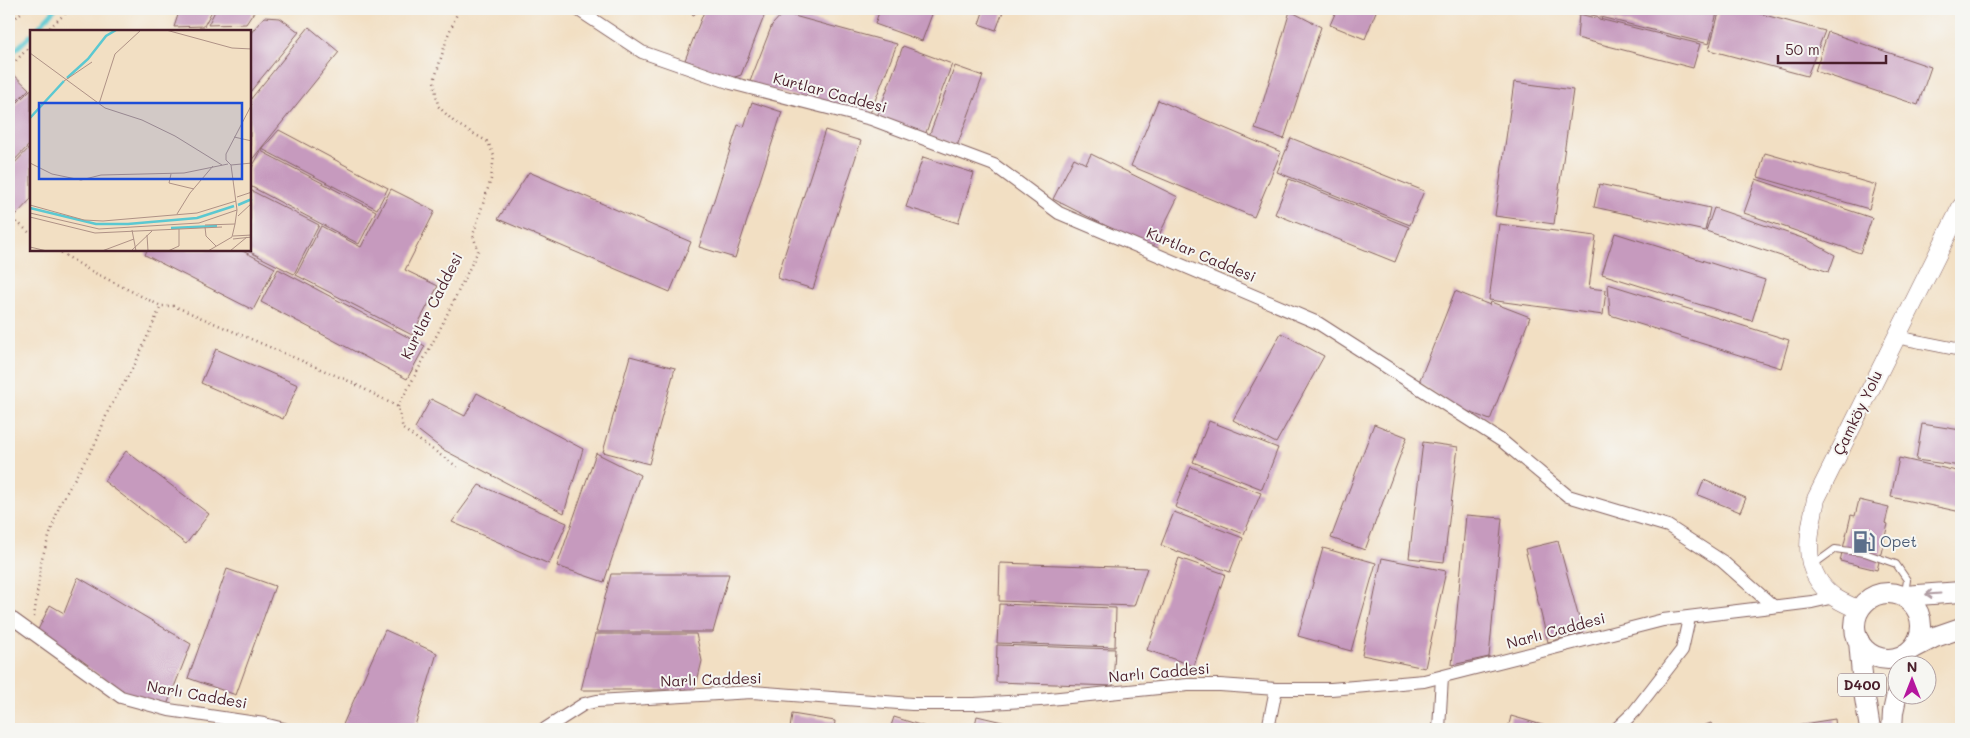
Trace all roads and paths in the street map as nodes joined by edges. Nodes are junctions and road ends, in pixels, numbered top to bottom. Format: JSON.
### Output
{"nodes":[{"id":1,"x":25,"y":9,"type":"edge"},
{"id":2,"x":70,"y":9,"type":"edge"},
{"id":3,"x":459,"y":9,"type":"edge"},
{"id":4,"x":584,"y":11,"type":"edge"},
{"id":5,"x":9,"y":24,"type":"edge"},
{"id":6,"x":47,"y":30,"type":"edge"},
{"id":7,"x":30,"y":47,"type":"edge"},
{"id":8,"x":9,"y":68,"type":"edge"},
{"id":9,"x":1961,"y":208,"type":"edge"},
{"id":10,"x":9,"y":215,"type":"edge"},
{"id":11,"x":30,"y":233,"type":"edge"},
{"id":12,"x":59,"y":251,"type":"edge"},
{"id":13,"x":161,"y":306,"type":"junction"},
{"id":14,"x":1896,"y":337,"type":"junction"},
{"id":15,"x":1961,"y":350,"type":"edge"},
{"id":16,"x":398,"y":407,"type":"junction"},
{"id":17,"x":458,"y":468,"type":"dead end"},
{"id":18,"x":1812,"y":565,"type":"junction"},
{"id":19,"x":1961,"y":592,"type":"edge"},
{"id":20,"x":1904,"y":596,"type":"junction"},
{"id":21,"x":1834,"y":597,"type":"junction"},
{"id":22,"x":1774,"y":606,"type":"junction"},
{"id":23,"x":1859,"y":610,"type":"junction"},
{"id":24,"x":9,"y":618,"type":"edge"},
{"id":25,"x":1686,"y":618,"type":"junction"},
{"id":26,"x":1961,"y":628,"type":"edge"},
{"id":27,"x":32,"y":634,"type":"junction"},
{"id":28,"x":1859,"y":641,"type":"junction"},
{"id":29,"x":1906,"y":656,"type":"edge"},
{"id":30,"x":1888,"y":658,"type":"edge"},
{"id":31,"x":1442,"y":677,"type":"junction"},
{"id":32,"x":1276,"y":689,"type":"junction"},
{"id":33,"x":1894,"y":706,"type":"edge"},
{"id":34,"x":284,"y":729,"type":"edge"},
{"id":35,"x":545,"y":729,"type":"edge"},
{"id":36,"x":1268,"y":729,"type":"edge"},
{"id":37,"x":1439,"y":729,"type":"edge"},
{"id":38,"x":1616,"y":729,"type":"edge"},
{"id":39,"x":1870,"y":729,"type":"edge"},
{"id":40,"x":1892,"y":729,"type":"edge"}],
"edges":[{"from":1,"to":5,"type":"path"},
{"from":2,"to":6,"type":"path"},
{"from":3,"to":16,"type":"path","name":"Kurtlar Caddesi"},
{"from":4,"to":22,"type":"street","name":"Kurtlar Caddesi"},
{"from":7,"to":8,"type":"path"},
{"from":9,"to":14,"type":"main road","name":"Çamköy Yolu"},
{"from":10,"to":11,"type":"path"},
{"from":12,"to":13,"type":"path"},
{"from":13,"to":16,"type":"path"},
{"from":13,"to":27,"type":"path"},
{"from":14,"to":15,"type":"street"},
{"from":14,"to":18,"type":"main road","name":"Çamköy Yolu"},
{"from":16,"to":17,"type":"path"},
{"from":18,"to":20,"type":"lane"},
{"from":18,"to":21,"type":"main road","name":"Çamköy Yolu"},
{"from":19,"to":20,"type":"main road","one_way":true},
{"from":20,"to":23,"type":"main road"},
{"from":20,"to":29,"type":"main road"},
{"from":21,"to":22,"type":"street","name":"Narlı Caddesi"},
{"from":21,"to":23,"type":"main road","name":"Çamköy Yolu"},
{"from":22,"to":25,"type":"street","name":"Narlı Caddesi"},
{"from":23,"to":28,"type":"main road","number":"D400"},
{"from":24,"to":27,"type":"street","name":"Narlı Caddesi"},
{"from":25,"to":31,"type":"street","name":"Narlı Caddesi"},
{"from":25,"to":38,"type":"street"},
{"from":26,"to":29,"type":"main road"},
{"from":27,"to":34,"type":"street","name":"Narlı Caddesi"},
{"from":28,"to":30,"type":"main road","number":"D400"},
{"from":28,"to":39,"type":"main road","number":"D400"},
{"from":31,"to":32,"type":"street","name":"Narlı Caddesi"},
{"from":31,"to":37,"type":"street"},
{"from":32,"to":35,"type":"street","name":"Narlı Caddesi"},
{"from":32,"to":36,"type":"street"},
{"from":33,"to":40,"type":"main road","number":"D400"}]}
